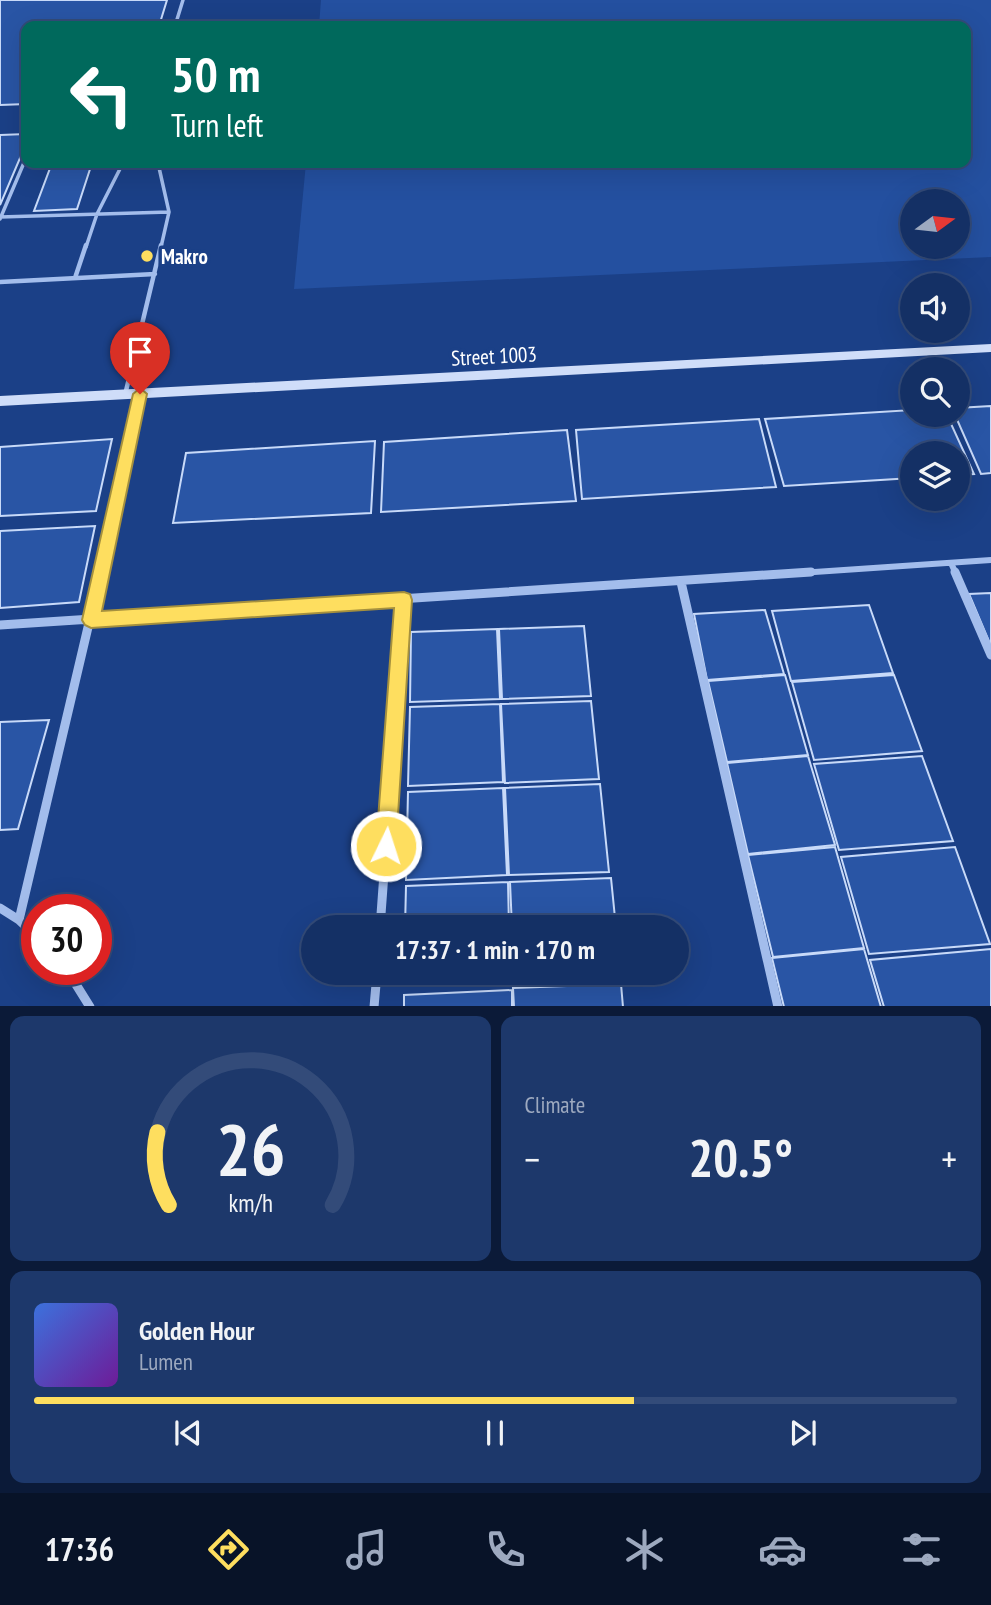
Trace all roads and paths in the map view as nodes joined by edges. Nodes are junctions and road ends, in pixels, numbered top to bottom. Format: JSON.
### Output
{"nodes":[{"id":1,"x":183,"y":0,"type":"edge"},
{"id":2,"x":177,"y":21,"type":"edge"},
{"id":3,"x":22,"y":168,"type":"edge"},
{"id":4,"x":120,"y":168,"type":"edge"},
{"id":5,"x":159,"y":168,"type":"edge"},
{"id":6,"x":169,"y":212,"type":"junction"},
{"id":7,"x":97,"y":214,"type":"junction"},
{"id":8,"x":0,"y":218,"type":"edge"},
{"id":9,"x":155,"y":274,"type":"junction"},
{"id":10,"x":75,"y":278,"type":"junction"},
{"id":11,"x":0,"y":282,"type":"edge"},
{"id":12,"x":991,"y":348,"type":"edge"},
{"id":13,"x":140,"y":394,"type":"junction"},
{"id":14,"x":125,"y":395,"type":"junction"},
{"id":15,"x":0,"y":401,"type":"edge"},
{"id":16,"x":991,"y":561,"type":"edge"},
{"id":17,"x":951,"y":563,"type":"junction"},
{"id":18,"x":681,"y":582,"type":"junction"},
{"id":19,"x":404,"y":600,"type":"junction"},
{"id":20,"x":91,"y":620,"type":"junction"},
{"id":21,"x":0,"y":625,"type":"edge"},
{"id":22,"x":991,"y":655,"type":"edge"},
{"id":23,"x":0,"y":908,"type":"edge"},
{"id":24,"x":381,"y":915,"type":"edge"},
{"id":25,"x":19,"y":920,"type":"joint"},
{"id":26,"x":77,"y":985,"type":"edge"},
{"id":27,"x":376,"y":985,"type":"edge"},
{"id":28,"x":90,"y":1006,"type":"edge"},
{"id":29,"x":374,"y":1006,"type":"edge"},
{"id":30,"x":778,"y":1006,"type":"edge"}],
"edges":[{"from":1,"to":2,"type":"lane"},
{"from":3,"to":8,"type":"lane"},
{"from":4,"to":7,"type":"lane"},
{"from":5,"to":6,"type":"lane"},
{"from":6,"to":7,"type":"lane"},
{"from":6,"to":9,"type":"lane"},
{"from":7,"to":8,"type":"lane"},
{"from":7,"to":10,"type":"lane"},
{"from":9,"to":10,"type":"lane"},
{"from":9,"to":14,"type":"lane"},
{"from":10,"to":11,"type":"lane"},
{"from":12,"to":13,"type":"main road","name":"Street 1003"},
{"from":13,"to":14,"type":"main road","name":"Street 1003"},
{"from":13,"to":20,"type":"street"},
{"from":14,"to":15,"type":"main road","name":"Street 1003"},
{"from":16,"to":17,"type":"street"},
{"from":17,"to":18,"type":"street"},
{"from":17,"to":22,"type":"street"},
{"from":18,"to":19,"type":"street"},
{"from":18,"to":30,"type":"street"},
{"from":19,"to":20,"type":"street"},
{"from":19,"to":24,"type":"street"},
{"from":20,"to":21,"type":"street"},
{"from":20,"to":25,"type":"street"},
{"from":23,"to":25,"type":"street"},
{"from":26,"to":28,"type":"street"},
{"from":27,"to":29,"type":"street"}]}
